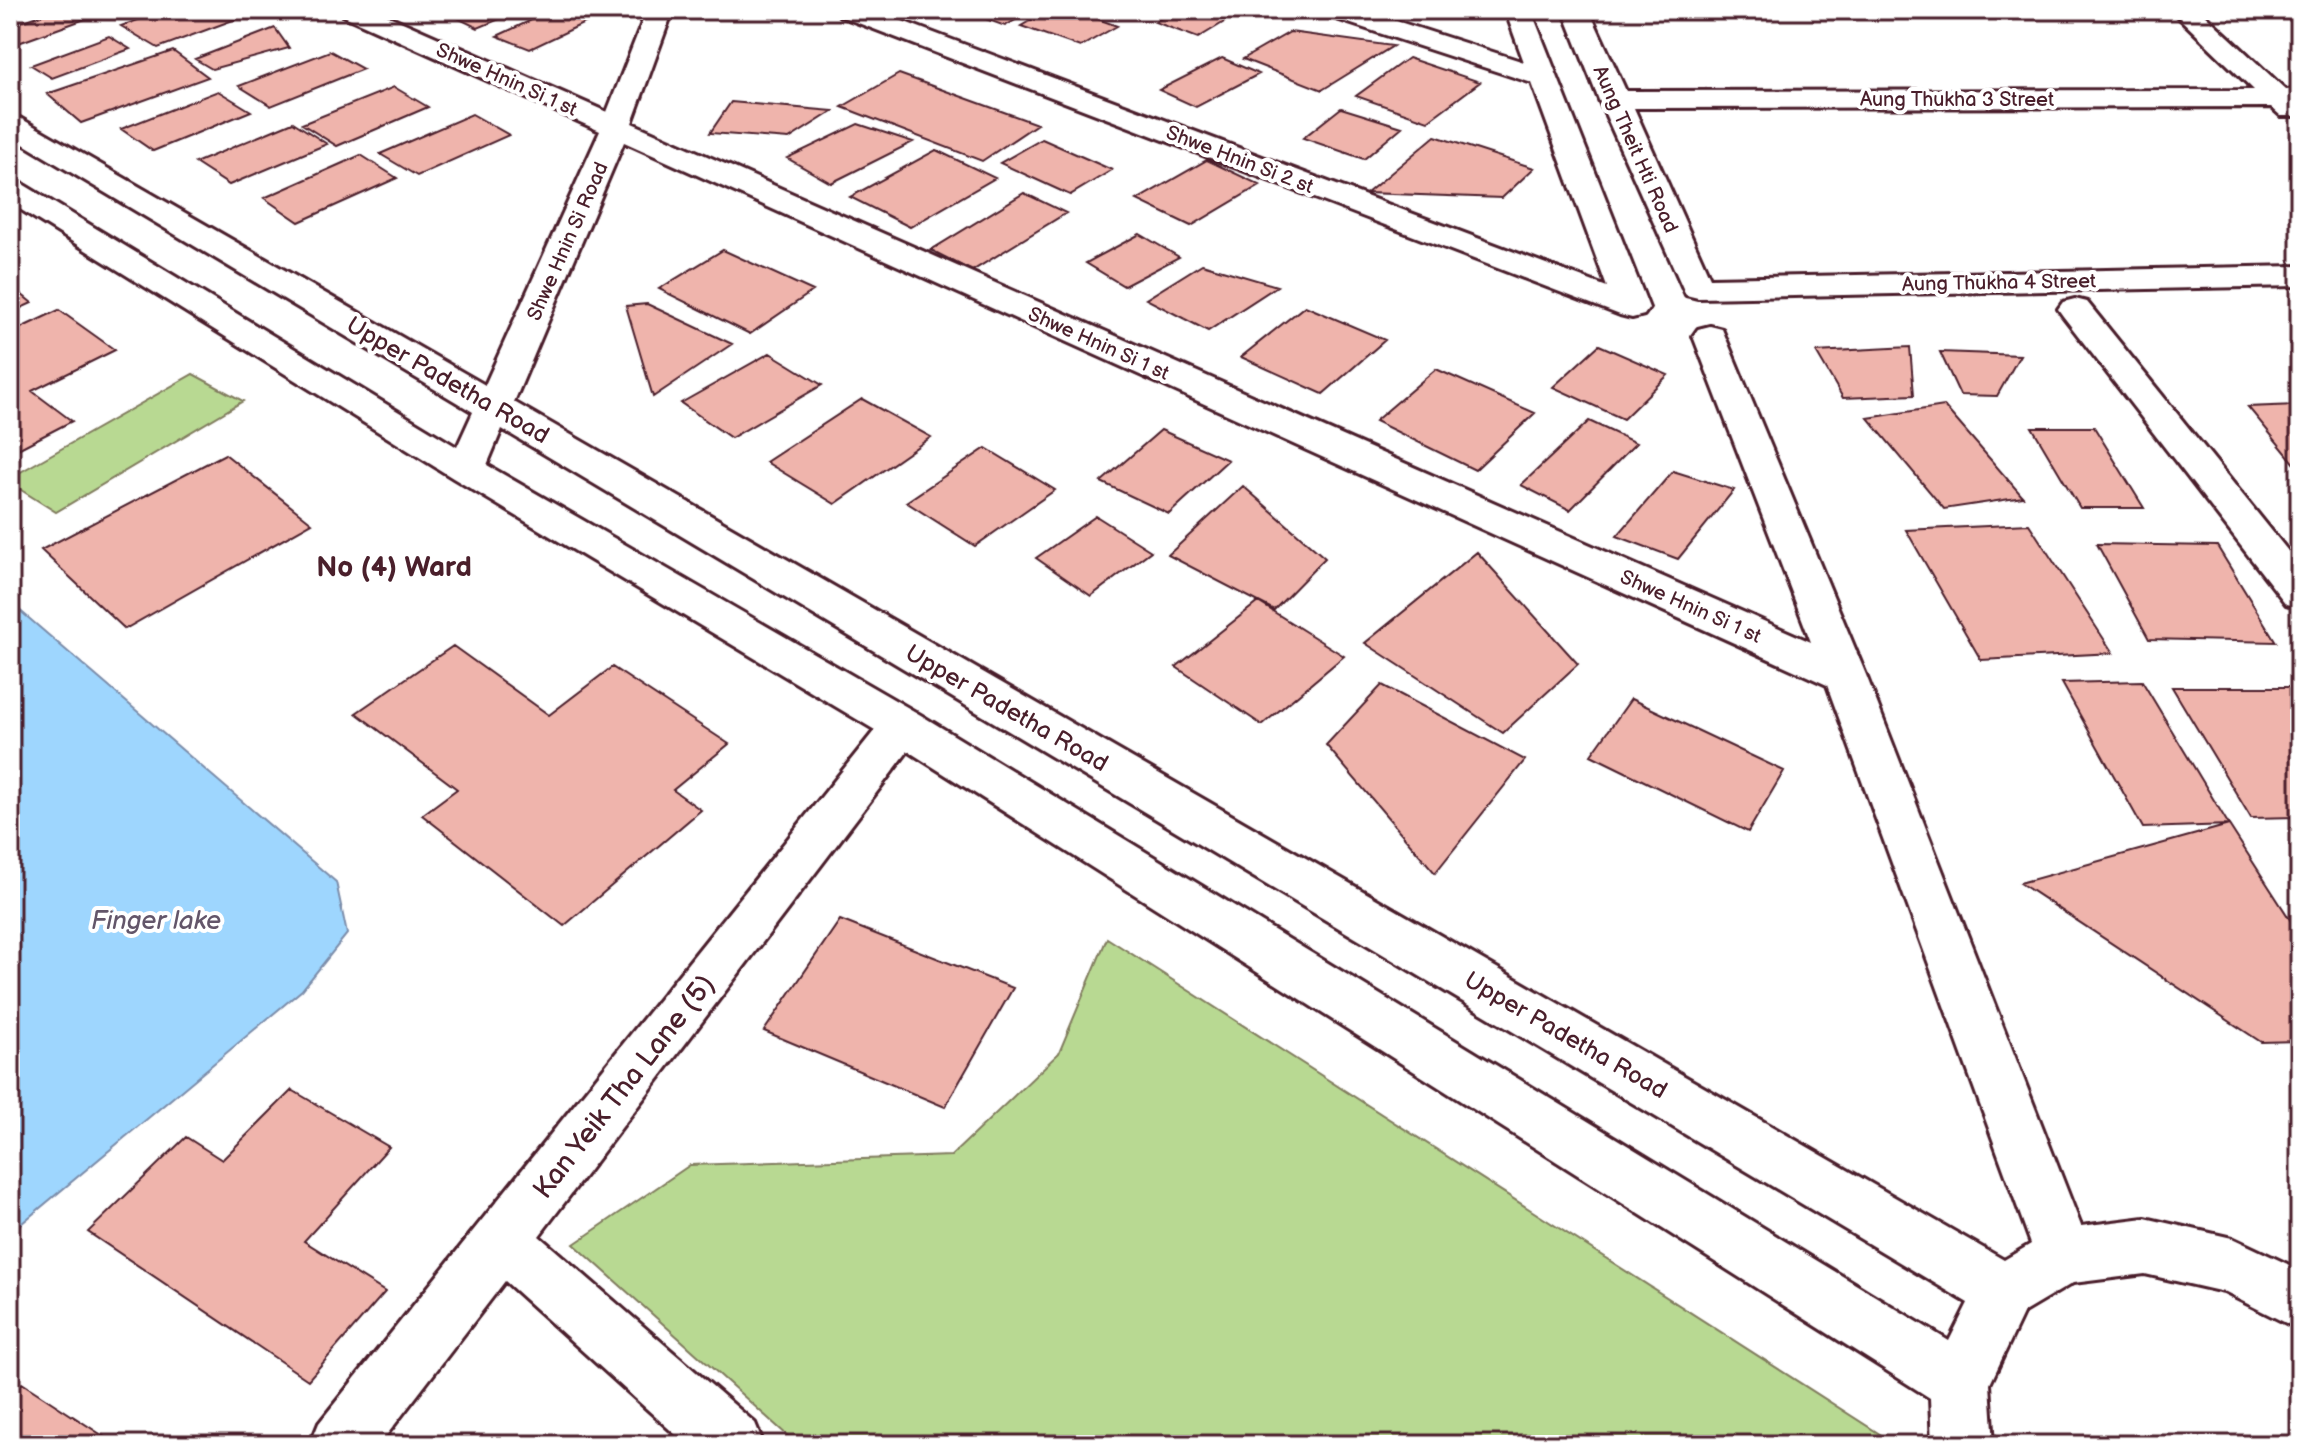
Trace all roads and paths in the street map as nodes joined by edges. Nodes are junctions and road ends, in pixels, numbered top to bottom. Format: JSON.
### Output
{"nodes":[{"id":1,"x":353,"y":10,"type":"edge"},
{"id":2,"x":660,"y":10,"type":"edge"},
{"id":3,"x":849,"y":10,"type":"edge"},
{"id":4,"x":1336,"y":10,"type":"edge"},
{"id":5,"x":1518,"y":10,"type":"edge"},
{"id":6,"x":1576,"y":10,"type":"edge"},
{"id":7,"x":2184,"y":10,"type":"edge"},
{"id":8,"x":1544,"y":78,"type":"junction"},
{"id":9,"x":2290,"y":98,"type":"edge"},
{"id":10,"x":1613,"y":100,"type":"junction"},
{"id":11,"x":2300,"y":121,"type":"edge"},
{"id":12,"x":10,"y":124,"type":"edge"},
{"id":13,"x":616,"y":128,"type":"junction"},
{"id":14,"x":10,"y":190,"type":"edge"},
{"id":15,"x":2300,"y":276,"type":"edge"},
{"id":16,"x":1698,"y":288,"type":"joint"},
{"id":17,"x":2075,"y":309,"type":"dead end"},
{"id":18,"x":1710,"y":336,"type":"dead end"},
{"id":19,"x":494,"y":407,"type":"junction"},
{"id":20,"x":466,"y":469,"type":"junction"},
{"id":21,"x":2300,"y":594,"type":"edge"},
{"id":22,"x":1845,"y":675,"type":"junction"},
{"id":23,"x":903,"y":726,"type":"junction"},
{"id":24,"x":502,"y":1241,"type":"junction"},
{"id":25,"x":2064,"y":1256,"type":"junction"},
{"id":26,"x":2004,"y":1292,"type":"junction"},
{"id":27,"x":2300,"y":1301,"type":"edge"},
{"id":28,"x":1960,"y":1382,"type":"junction"},
{"id":29,"x":341,"y":1445,"type":"edge"},
{"id":30,"x":733,"y":1445,"type":"edge"},
{"id":31,"x":1963,"y":1445,"type":"edge"}],
"edges":[{"from":1,"to":13,"type":"street","name":"Shwe Hnin Si 1 st"},
{"from":2,"to":13,"type":"street","name":"Shwe Hnin Si Road"},
{"from":3,"to":8,"type":"street","name":"Shwe Hnin Si 2 st"},
{"from":4,"to":8,"type":"street"},
{"from":5,"to":8,"type":"street"},
{"from":6,"to":10,"type":"street","name":"Aung Theit Hti Road"},
{"from":7,"to":9,"type":"street"},
{"from":9,"to":10,"type":"street","name":"Aung Thukha 3 Street"},
{"from":9,"to":11,"type":"street"},
{"from":10,"to":16,"type":"street","name":"Aung Theit Hti Road"},
{"from":12,"to":19,"type":"street","name":"Upper Padetha Road"},
{"from":13,"to":19,"type":"street","name":"Shwe Hnin Si Road"},
{"from":13,"to":22,"type":"street","name":"Shwe Hnin Si 1 st"},
{"from":14,"to":20,"type":"street"},
{"from":15,"to":16,"type":"street","name":"Aung Thukha 4 Street"},
{"from":17,"to":21,"type":"street"},
{"from":18,"to":22,"type":"street"},
{"from":19,"to":20,"type":"street","name":"Shwe Hnin Si Road"},
{"from":19,"to":26,"type":"street","name":"Upper Padetha Road"},
{"from":20,"to":23,"type":"street"},
{"from":22,"to":25,"type":"street"},
{"from":23,"to":24,"type":"street","name":"Kan Yeik Tha Lane (5)"},
{"from":23,"to":28,"type":"street"},
{"from":24,"to":29,"type":"street","name":"Kan Yeik Tha Lane (5)"},
{"from":24,"to":30,"type":"street"},
{"from":25,"to":26,"type":"street"},
{"from":25,"to":27,"type":"street"},
{"from":26,"to":28,"type":"street"},
{"from":28,"to":31,"type":"street"}]}
